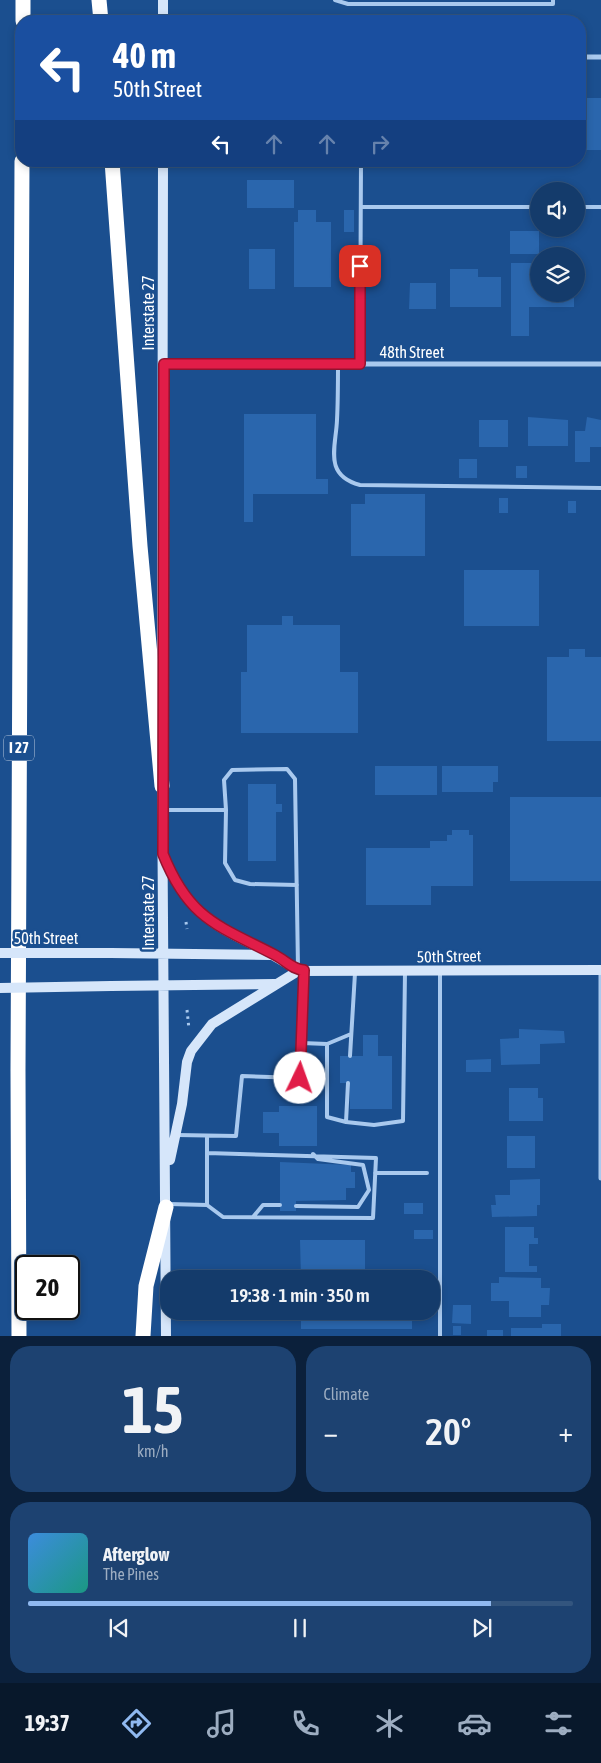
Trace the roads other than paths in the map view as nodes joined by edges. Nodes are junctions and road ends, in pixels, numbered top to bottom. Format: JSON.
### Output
{"nodes":[{"id":1,"x":23,"y":0,"type":"edge"},
{"id":2,"x":99,"y":0,"type":"edge"},
{"id":3,"x":162,"y":0,"type":"edge"},
{"id":4,"x":335,"y":0,"type":"edge"},
{"id":5,"x":553,"y":0,"type":"edge"},
{"id":6,"x":23,"y":15,"type":"edge"},
{"id":7,"x":100,"y":15,"type":"edge"},
{"id":8,"x":162,"y":15,"type":"edge"},
{"id":9,"x":586,"y":57,"type":"edge"},
{"id":10,"x":601,"y":57,"type":"edge"},
{"id":11,"x":22,"y":167,"type":"edge"},
{"id":12,"x":112,"y":167,"type":"edge"},
{"id":13,"x":163,"y":167,"type":"edge"},
{"id":14,"x":361,"y":167,"type":"edge"},
{"id":15,"x":361,"y":207,"type":"junction"},
{"id":16,"x":530,"y":207,"type":"edge"},
{"id":17,"x":585,"y":207,"type":"edge"},
{"id":18,"x":601,"y":207,"type":"edge"},
{"id":19,"x":164,"y":364,"type":"junction"},
{"id":20,"x":338,"y":364,"type":"junction"},
{"id":21,"x":360,"y":364,"type":"junction"},
{"id":22,"x":601,"y":364,"type":"edge"},
{"id":23,"x":601,"y":488,"type":"edge"},
{"id":24,"x":162,"y":786,"type":"junction"},
{"id":25,"x":162,"y":810,"type":"junction"},
{"id":26,"x":226,"y":810,"type":"junction"},
{"id":27,"x":163,"y":854,"type":"junction"},
{"id":28,"x":297,"y":885,"type":"junction"},
{"id":29,"x":0,"y":953,"type":"edge"},
{"id":30,"x":163,"y":953,"type":"junction"},
{"id":31,"x":277,"y":956,"type":"junction"},
{"id":32,"x":301,"y":970,"type":"junction"},
{"id":33,"x":355,"y":970,"type":"junction"},
{"id":34,"x":440,"y":970,"type":"junction"},
{"id":35,"x":601,"y":970,"type":"edge"},
{"id":36,"x":405,"y":971,"type":"junction"},
{"id":37,"x":279,"y":984,"type":"junction"},
{"id":38,"x":164,"y":986,"type":"junction"},
{"id":39,"x":0,"y":988,"type":"edge"},
{"id":40,"x":351,"y":1034,"type":"junction"},
{"id":41,"x":302,"y":1043,"type":"junction"},
{"id":42,"x":326,"y":1044,"type":"junction"},
{"id":43,"x":350,"y":1056,"type":"dead end"},
{"id":44,"x":348,"y":1083,"type":"dead end"},
{"id":45,"x":346,"y":1122,"type":"junction"},
{"id":46,"x":176,"y":1135,"type":"junction"},
{"id":47,"x":207,"y":1136,"type":"junction"},
{"id":48,"x":601,"y":1139,"type":"edge"},
{"id":49,"x":207,"y":1152,"type":"junction"},
{"id":50,"x":313,"y":1154,"type":"junction"},
{"id":51,"x":375,"y":1173,"type":"junction"},
{"id":52,"x":427,"y":1173,"type":"dead end"},
{"id":53,"x":166,"y":1178,"type":"junction"},
{"id":54,"x":601,"y":1178,"type":"edge"},
{"id":55,"x":166,"y":1205,"type":"junction"},
{"id":56,"x":207,"y":1205,"type":"junction"},
{"id":57,"x":280,"y":1206,"type":"dead end"},
{"id":58,"x":296,"y":1206,"type":"dead end"},
{"id":59,"x":254,"y":1217,"type":"junction"},
{"id":60,"x":19,"y":1336,"type":"edge"},
{"id":61,"x":143,"y":1336,"type":"edge"},
{"id":62,"x":166,"y":1336,"type":"edge"},
{"id":63,"x":440,"y":1336,"type":"edge"}],
"edges":[{"from":1,"to":6,"type":"highway"},
{"from":2,"to":7,"type":"highway"},
{"from":3,"to":8,"type":"main road"},
{"from":4,"to":5,"type":"lane"},
{"from":9,"to":10,"type":"street"},
{"from":11,"to":60,"type":"highway","number":"I 27"},
{"from":12,"to":24,"type":"highway"},
{"from":13,"to":19,"type":"main road","name":"Interstate 27"},
{"from":14,"to":15,"type":"lane"},
{"from":15,"to":16,"type":"lane"},
{"from":15,"to":21,"type":"lane"},
{"from":17,"to":18,"type":"lane"},
{"from":19,"to":20,"type":"street","name":"48th Street"},
{"from":19,"to":24,"type":"main road","name":"Interstate 27"},
{"from":20,"to":21,"type":"street","name":"48th Street"},
{"from":20,"to":23,"type":"lane"},
{"from":21,"to":22,"type":"street","name":"48th Street"},
{"from":24,"to":25,"type":"main road","name":"Interstate 27"},
{"from":25,"to":26,"type":"lane"},
{"from":25,"to":27,"type":"main road","name":"Interstate 27"},
{"from":26,"to":28,"type":"lane"},
{"from":26,"to":28,"type":"lane"},
{"from":27,"to":30,"type":"main road","name":"Interstate 27"},
{"from":27,"to":31,"type":"main road"},
{"from":28,"to":32,"type":"lane"},
{"from":29,"to":30,"type":"main road","name":"50th Street","bridge":true},
{"from":30,"to":31,"type":"main road","name":"50th Street"},
{"from":30,"to":38,"type":"main road","name":"Interstate 27"},
{"from":31,"to":32,"type":"main road"},
{"from":32,"to":33,"type":"main road","name":"50th Street"},
{"from":32,"to":37,"type":"main road"},
{"from":32,"to":41,"type":"lane"},
{"from":33,"to":36,"type":"main road","name":"50th Street"},
{"from":33,"to":40,"type":"lane"},
{"from":34,"to":35,"type":"main road","name":"50th Street"},
{"from":34,"to":36,"type":"main road","name":"50th Street"},
{"from":34,"to":63,"type":"lane"},
{"from":35,"to":48,"type":"street"},
{"from":36,"to":45,"type":"lane"},
{"from":37,"to":38,"type":"main road"},
{"from":37,"to":46,"type":"main road"},
{"from":38,"to":39,"type":"main road","bridge":true},
{"from":38,"to":53,"type":"main road","name":"Interstate 27"},
{"from":40,"to":42,"type":"lane"},
{"from":40,"to":43,"type":"lane"},
{"from":41,"to":42,"type":"lane"},
{"from":41,"to":47,"type":"lane"},
{"from":42,"to":45,"type":"lane"},
{"from":44,"to":45,"type":"lane"},
{"from":46,"to":47,"type":"lane"},
{"from":46,"to":53,"type":"main road"},
{"from":47,"to":49,"type":"lane"},
{"from":48,"to":54,"type":"street"},
{"from":49,"to":50,"type":"lane"},
{"from":49,"to":56,"type":"lane"},
{"from":50,"to":51,"type":"lane"},
{"from":50,"to":58,"type":"lane"},
{"from":51,"to":52,"type":"lane"},
{"from":51,"to":59,"type":"lane"},
{"from":53,"to":55,"type":"main road","name":"Interstate 27"},
{"from":55,"to":56,"type":"lane"},
{"from":55,"to":61,"type":"highway"},
{"from":55,"to":62,"type":"main road","name":"Interstate 27"},
{"from":56,"to":59,"type":"lane"},
{"from":57,"to":59,"type":"lane"}]}
